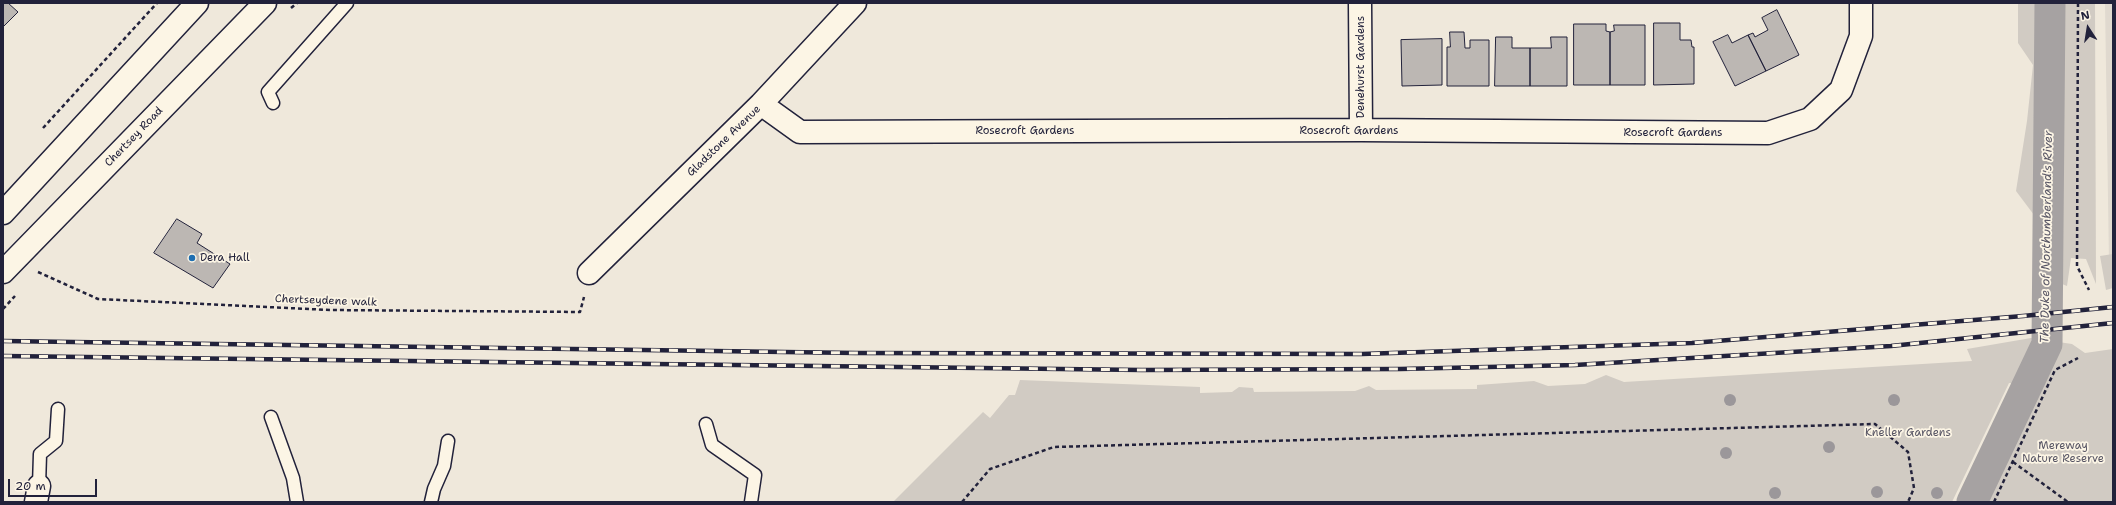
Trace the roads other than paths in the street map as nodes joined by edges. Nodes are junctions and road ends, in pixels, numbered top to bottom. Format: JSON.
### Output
{"nodes":[{"id":1,"x":197,"y":3,"type":"edge"},
{"id":2,"x":265,"y":3,"type":"edge"},
{"id":3,"x":347,"y":3,"type":"edge"},
{"id":4,"x":854,"y":3,"type":"edge"},
{"id":5,"x":1360,"y":3,"type":"edge"},
{"id":6,"x":1861,"y":3,"type":"edge"},
{"id":7,"x":273,"y":103,"type":"dead end"},
{"id":8,"x":762,"y":104,"type":"junction"},
{"id":9,"x":1361,"y":130,"type":"junction"},
{"id":10,"x":3,"y":213,"type":"edge"},
{"id":11,"x":9,"y":266,"type":"edge"},
{"id":12,"x":589,"y":273,"type":"road end"},
{"id":13,"x":58,"y":409,"type":"dead end"},
{"id":14,"x":271,"y":417,"type":"dead end"},
{"id":15,"x":706,"y":424,"type":"dead end"},
{"id":16,"x":448,"y":440,"type":"dead end"},
{"id":17,"x":38,"y":494,"type":"edge"},
{"id":18,"x":297,"y":502,"type":"edge"},
{"id":19,"x":431,"y":502,"type":"edge"},
{"id":20,"x":751,"y":502,"type":"edge"}],
"edges":[{"from":1,"to":10,"type":"main road"},
{"from":2,"to":11,"type":"main road","name":"Chertsey Road"},
{"from":3,"to":7,"type":"lane"},
{"from":4,"to":8,"type":"main road","name":"Gladstone Avenue"},
{"from":5,"to":9,"type":"main road","name":"Denehurst Gardens"},
{"from":6,"to":9,"type":"main road","name":"Rosecroft Gardens"},
{"from":8,"to":9,"type":"main road","name":"Rosecroft Gardens"},
{"from":8,"to":12,"type":"main road","name":"Gladstone Avenue"},
{"from":13,"to":17,"type":"lane"},
{"from":14,"to":18,"type":"lane"},
{"from":15,"to":20,"type":"lane"},
{"from":16,"to":19,"type":"lane"}]}
